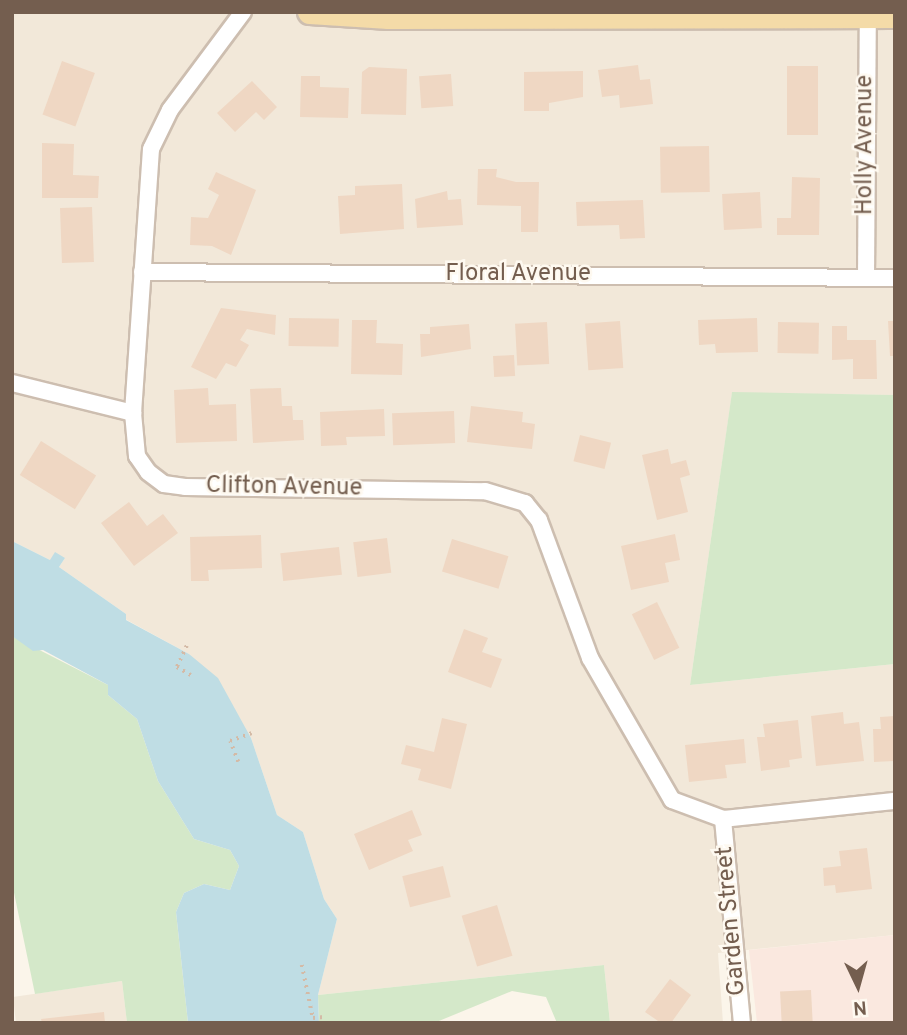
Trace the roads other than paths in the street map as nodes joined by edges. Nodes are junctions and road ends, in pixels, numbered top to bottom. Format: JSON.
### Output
{"nodes":[{"id":1,"x":243,"y":12,"type":"edge"},
{"id":2,"x":310,"y":12,"type":"edge"},
{"id":3,"x":867,"y":14,"type":"edge"},
{"id":4,"x":895,"y":16,"type":"edge"},
{"id":5,"x":142,"y":272,"type":"junction"},
{"id":6,"x":866,"y":278,"type":"junction"},
{"id":7,"x":895,"y":278,"type":"edge"},
{"id":8,"x":12,"y":383,"type":"edge"},
{"id":9,"x":132,"y":413,"type":"junction"},
{"id":10,"x":895,"y":801,"type":"edge"},
{"id":11,"x":723,"y":819,"type":"junction"},
{"id":12,"x":742,"y":1023,"type":"edge"}],
"edges":[{"from":1,"to":5,"type":"street","name":"Clifton Avenue"},
{"from":2,"to":3,"type":"main road"},
{"from":3,"to":4,"type":"main road"},
{"from":3,"to":6,"type":"street","name":"Holly Avenue"},
{"from":5,"to":6,"type":"street","name":"Floral Avenue"},
{"from":5,"to":9,"type":"street","name":"Clifton Avenue"},
{"from":6,"to":7,"type":"street","name":"Floral Avenue"},
{"from":8,"to":9,"type":"street"},
{"from":9,"to":11,"type":"street","name":"Clifton Avenue"},
{"from":10,"to":11,"type":"street","name":"Clifton Avenue"},
{"from":11,"to":12,"type":"street","name":"Garden Street"}]}
